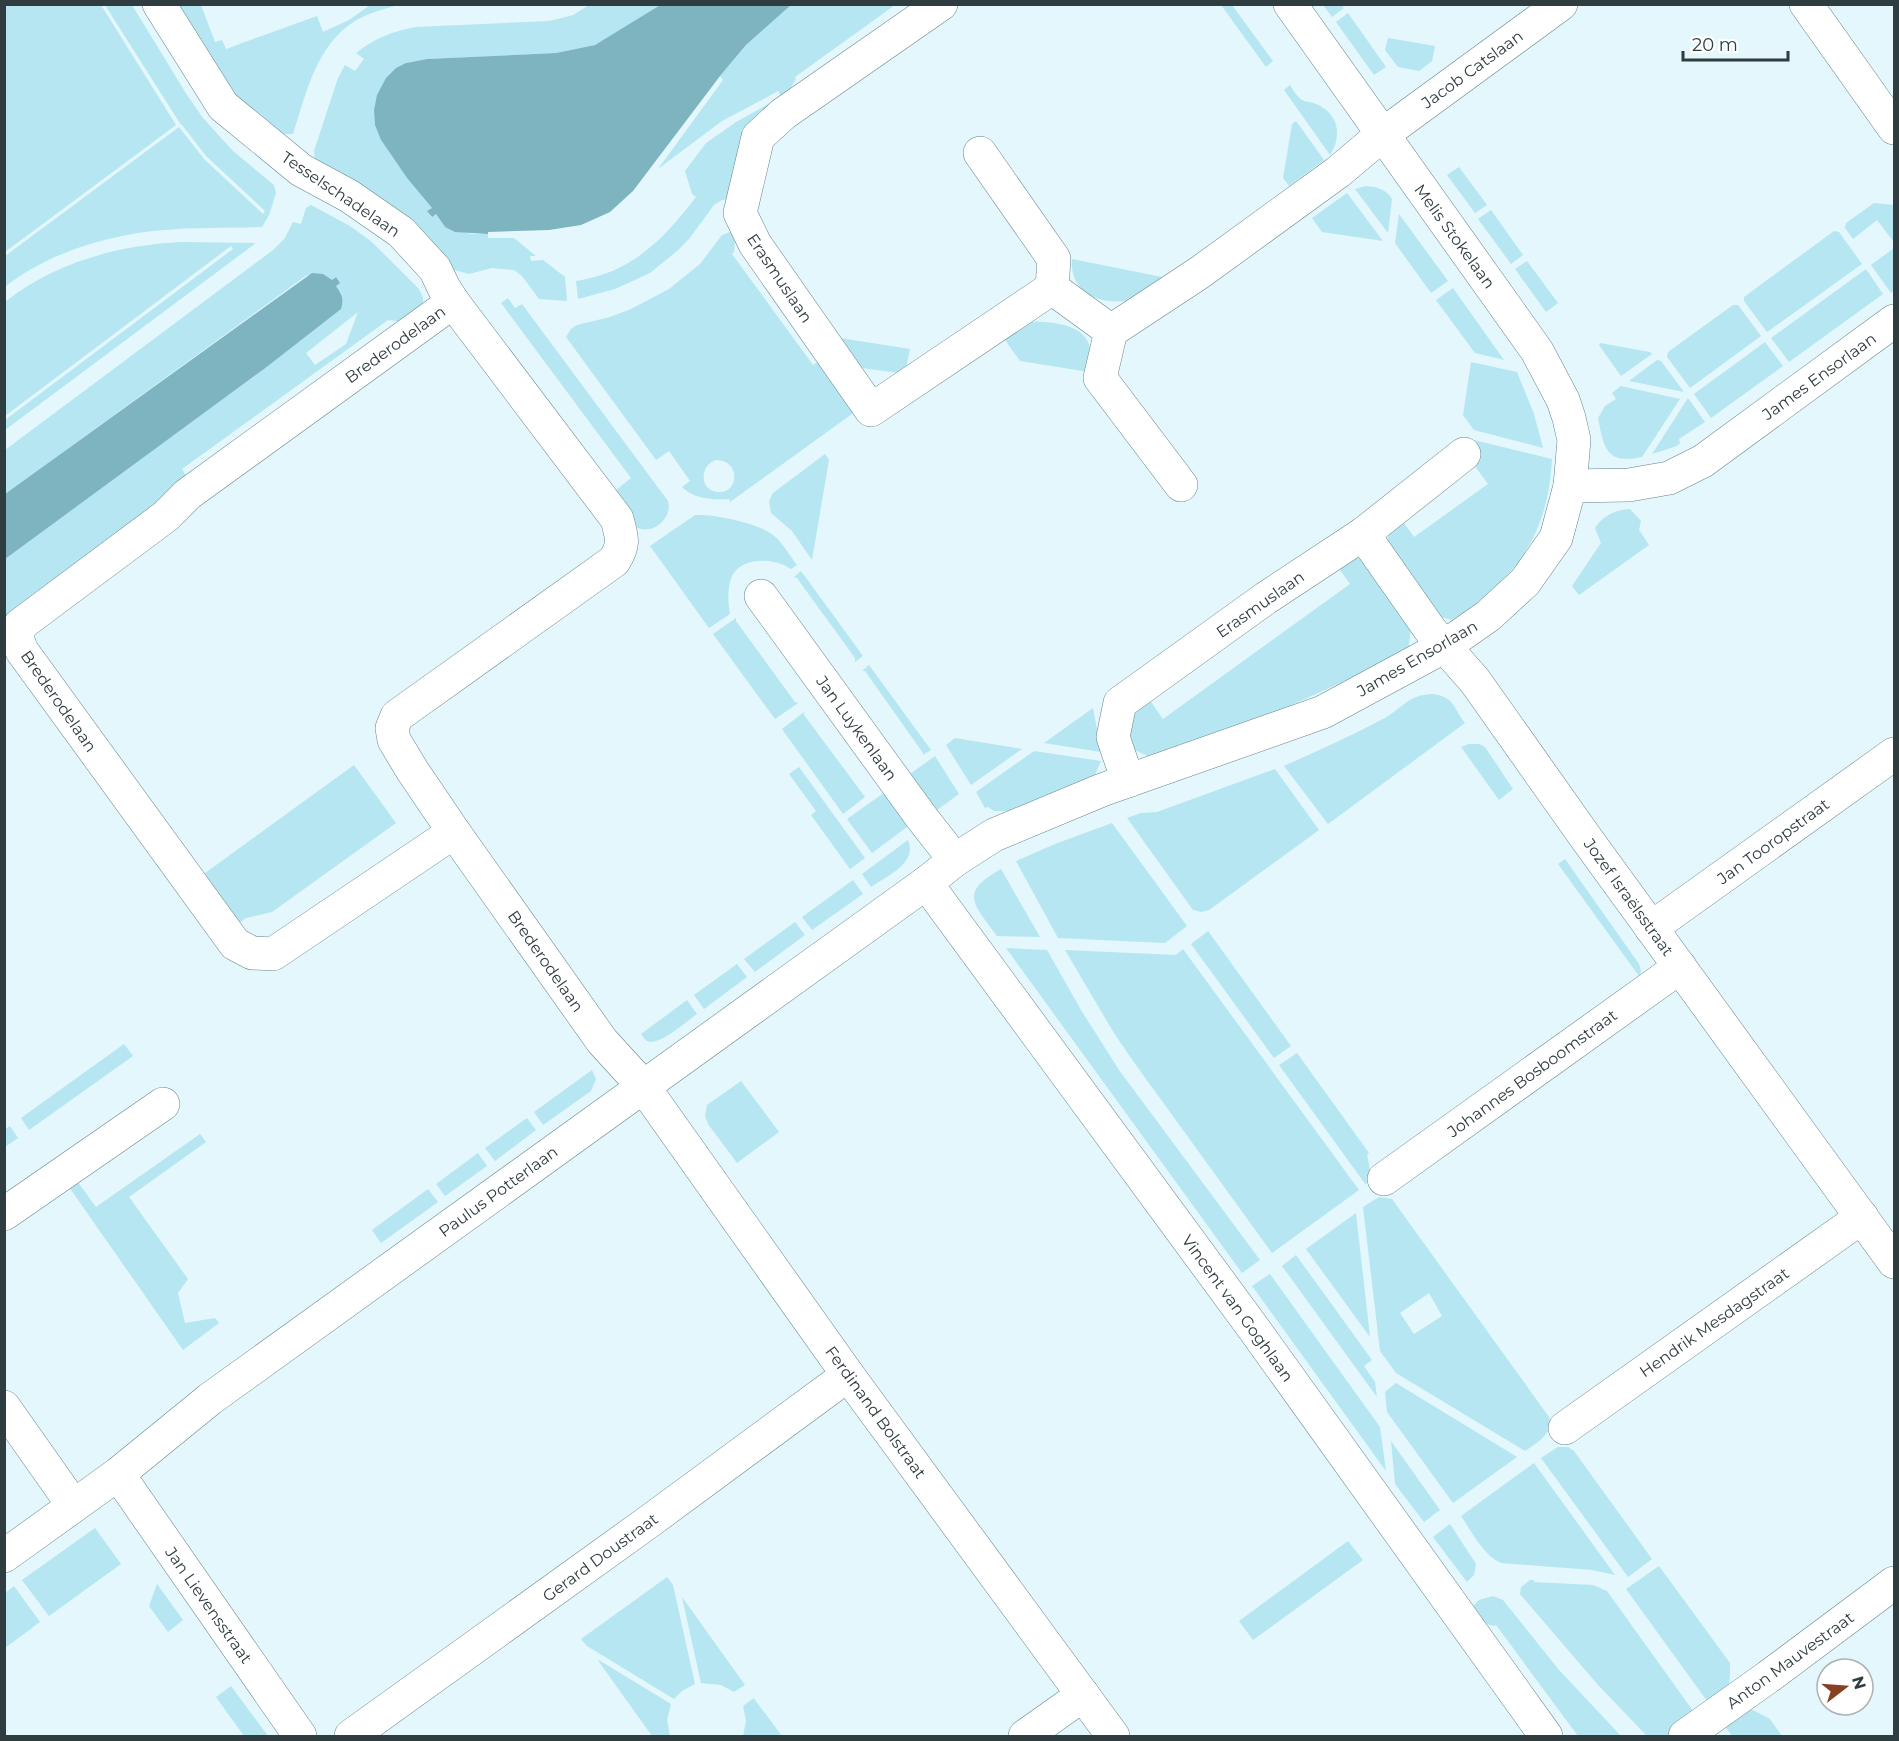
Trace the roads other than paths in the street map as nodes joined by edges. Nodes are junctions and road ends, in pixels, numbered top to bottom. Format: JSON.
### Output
{"nodes":[{"id":1,"x":159,"y":4,"type":"edge"},
{"id":2,"x":941,"y":4,"type":"edge"},
{"id":3,"x":1290,"y":4,"type":"edge"},
{"id":4,"x":1561,"y":4,"type":"edge"},
{"id":5,"x":1806,"y":4,"type":"edge"},
{"id":6,"x":1894,"y":129,"type":"edge"},
{"id":7,"x":1382,"y":135,"type":"junction"},
{"id":8,"x":980,"y":153,"type":"dead end"},
{"id":9,"x":1052,"y":288,"type":"junction"},
{"id":10,"x":453,"y":302,"type":"junction"},
{"id":11,"x":1894,"y":321,"type":"edge"},
{"id":12,"x":1112,"y":331,"type":"junction"},
{"id":13,"x":1464,"y":454,"type":"dead end"},
{"id":14,"x":1182,"y":485,"type":"dead end"},
{"id":15,"x":1570,"y":486,"type":"junction"},
{"id":16,"x":1363,"y":534,"type":"junction"},
{"id":17,"x":622,"y":536,"type":"joint"},
{"id":18,"x":761,"y":596,"type":"dead end"},
{"id":19,"x":1445,"y":646,"type":"junction"},
{"id":20,"x":1894,"y":754,"type":"edge"},
{"id":21,"x":1128,"y":781,"type":"junction"},
{"id":22,"x":454,"y":832,"type":"junction"},
{"id":23,"x":955,"y":860,"type":"junction"},
{"id":24,"x":926,"y":883,"type":"junction"},
{"id":25,"x":1652,"y":928,"type":"junction"},
{"id":26,"x":1680,"y":967,"type":"junction"},
{"id":27,"x":643,"y":1086,"type":"junction"},
{"id":28,"x":163,"y":1104,"type":"dead end"},
{"id":29,"x":1384,"y":1179,"type":"dead end"},
{"id":30,"x":4,"y":1214,"type":"edge"},
{"id":31,"x":1862,"y":1217,"type":"junction"},
{"id":32,"x":1891,"y":1249,"type":"edge"},
{"id":33,"x":848,"y":1375,"type":"junction"},
{"id":34,"x":4,"y":1407,"type":"edge"},
{"id":35,"x":1565,"y":1428,"type":"dead end"},
{"id":36,"x":118,"y":1474,"type":"junction"},
{"id":37,"x":74,"y":1505,"type":"junction"},
{"id":38,"x":4,"y":1556,"type":"edge"},
{"id":39,"x":1894,"y":1583,"type":"edge"},
{"id":40,"x":1083,"y":1695,"type":"junction"},
{"id":41,"x":300,"y":1737,"type":"edge"},
{"id":42,"x":351,"y":1737,"type":"edge"},
{"id":43,"x":1024,"y":1737,"type":"edge"},
{"id":44,"x":1113,"y":1737,"type":"edge"},
{"id":45,"x":1546,"y":1737,"type":"edge"},
{"id":46,"x":1685,"y":1737,"type":"edge"}],
"edges":[{"from":1,"to":10,"type":"street","name":"Tesselschadelaan"},
{"from":2,"to":9,"type":"street","name":"Erasmuslaan"},
{"from":3,"to":7,"type":"street","name":"Melis Stokelaan"},
{"from":4,"to":7,"type":"street","name":"Jacob Catslaan"},
{"from":5,"to":6,"type":"street"},
{"from":7,"to":12,"type":"street"},
{"from":7,"to":15,"type":"street","name":"Melis Stokelaan"},
{"from":8,"to":9,"type":"street"},
{"from":9,"to":12,"type":"street"},
{"from":10,"to":17,"type":"street","name":"Tesselschadelaan"},
{"from":10,"to":22,"type":"street","name":"Brederodelaan"},
{"from":11,"to":15,"type":"street","name":"James Ensorlaan"},
{"from":12,"to":14,"type":"street"},
{"from":13,"to":16,"type":"street","name":"Erasmuslaan"},
{"from":15,"to":19,"type":"street","name":"James Ensorlaan"},
{"from":16,"to":19,"type":"street","name":"Jozef Israëlsstraat"},
{"from":16,"to":21,"type":"street","name":"Erasmuslaan"},
{"from":17,"to":22,"type":"street","name":"Brederodelaan"},
{"from":18,"to":23,"type":"street","name":"Jan Luykenlaan"},
{"from":19,"to":21,"type":"street","name":"James Ensorlaan"},
{"from":19,"to":25,"type":"street","name":"Jozef Israëlsstraat"},
{"from":20,"to":25,"type":"street","name":"Jan Tooropstraat"},
{"from":21,"to":23,"type":"street","name":"James Ensorlaan"},
{"from":22,"to":27,"type":"street","name":"Brederodelaan"},
{"from":23,"to":24,"type":"street","name":"James Ensorlaan"},
{"from":24,"to":27,"type":"street","name":"Paulus Potterlaan"},
{"from":24,"to":45,"type":"street","name":"Vincent van Goghlaan"},
{"from":25,"to":26,"type":"street","name":"Jozef Israëlsstraat"},
{"from":26,"to":29,"type":"street","name":"Johannes Bosboomstraat"},
{"from":26,"to":31,"type":"street","name":"Jozef Israëlsstraat"},
{"from":27,"to":33,"type":"street","name":"Ferdinand Bolstraat"},
{"from":27,"to":36,"type":"street","name":"Paulus Potterlaan"},
{"from":28,"to":30,"type":"street"},
{"from":31,"to":32,"type":"street","name":"Jozef Israëlsstraat"},
{"from":31,"to":35,"type":"street","name":"Hendrik Mesdagstraat"},
{"from":33,"to":40,"type":"street","name":"Ferdinand Bolstraat"},
{"from":33,"to":42,"type":"street","name":"Gerard Doustraat"},
{"from":34,"to":37,"type":"street"},
{"from":36,"to":37,"type":"street","name":"Paulus Potterlaan"},
{"from":36,"to":41,"type":"street","name":"Jan Lievensstraat"},
{"from":37,"to":38,"type":"street","name":"Paulus Potterlaan"},
{"from":39,"to":46,"type":"street","name":"Anton Mauvestraat"},
{"from":40,"to":43,"type":"street"},
{"from":40,"to":44,"type":"street","name":"Ferdinand Bolstraat"}]}
